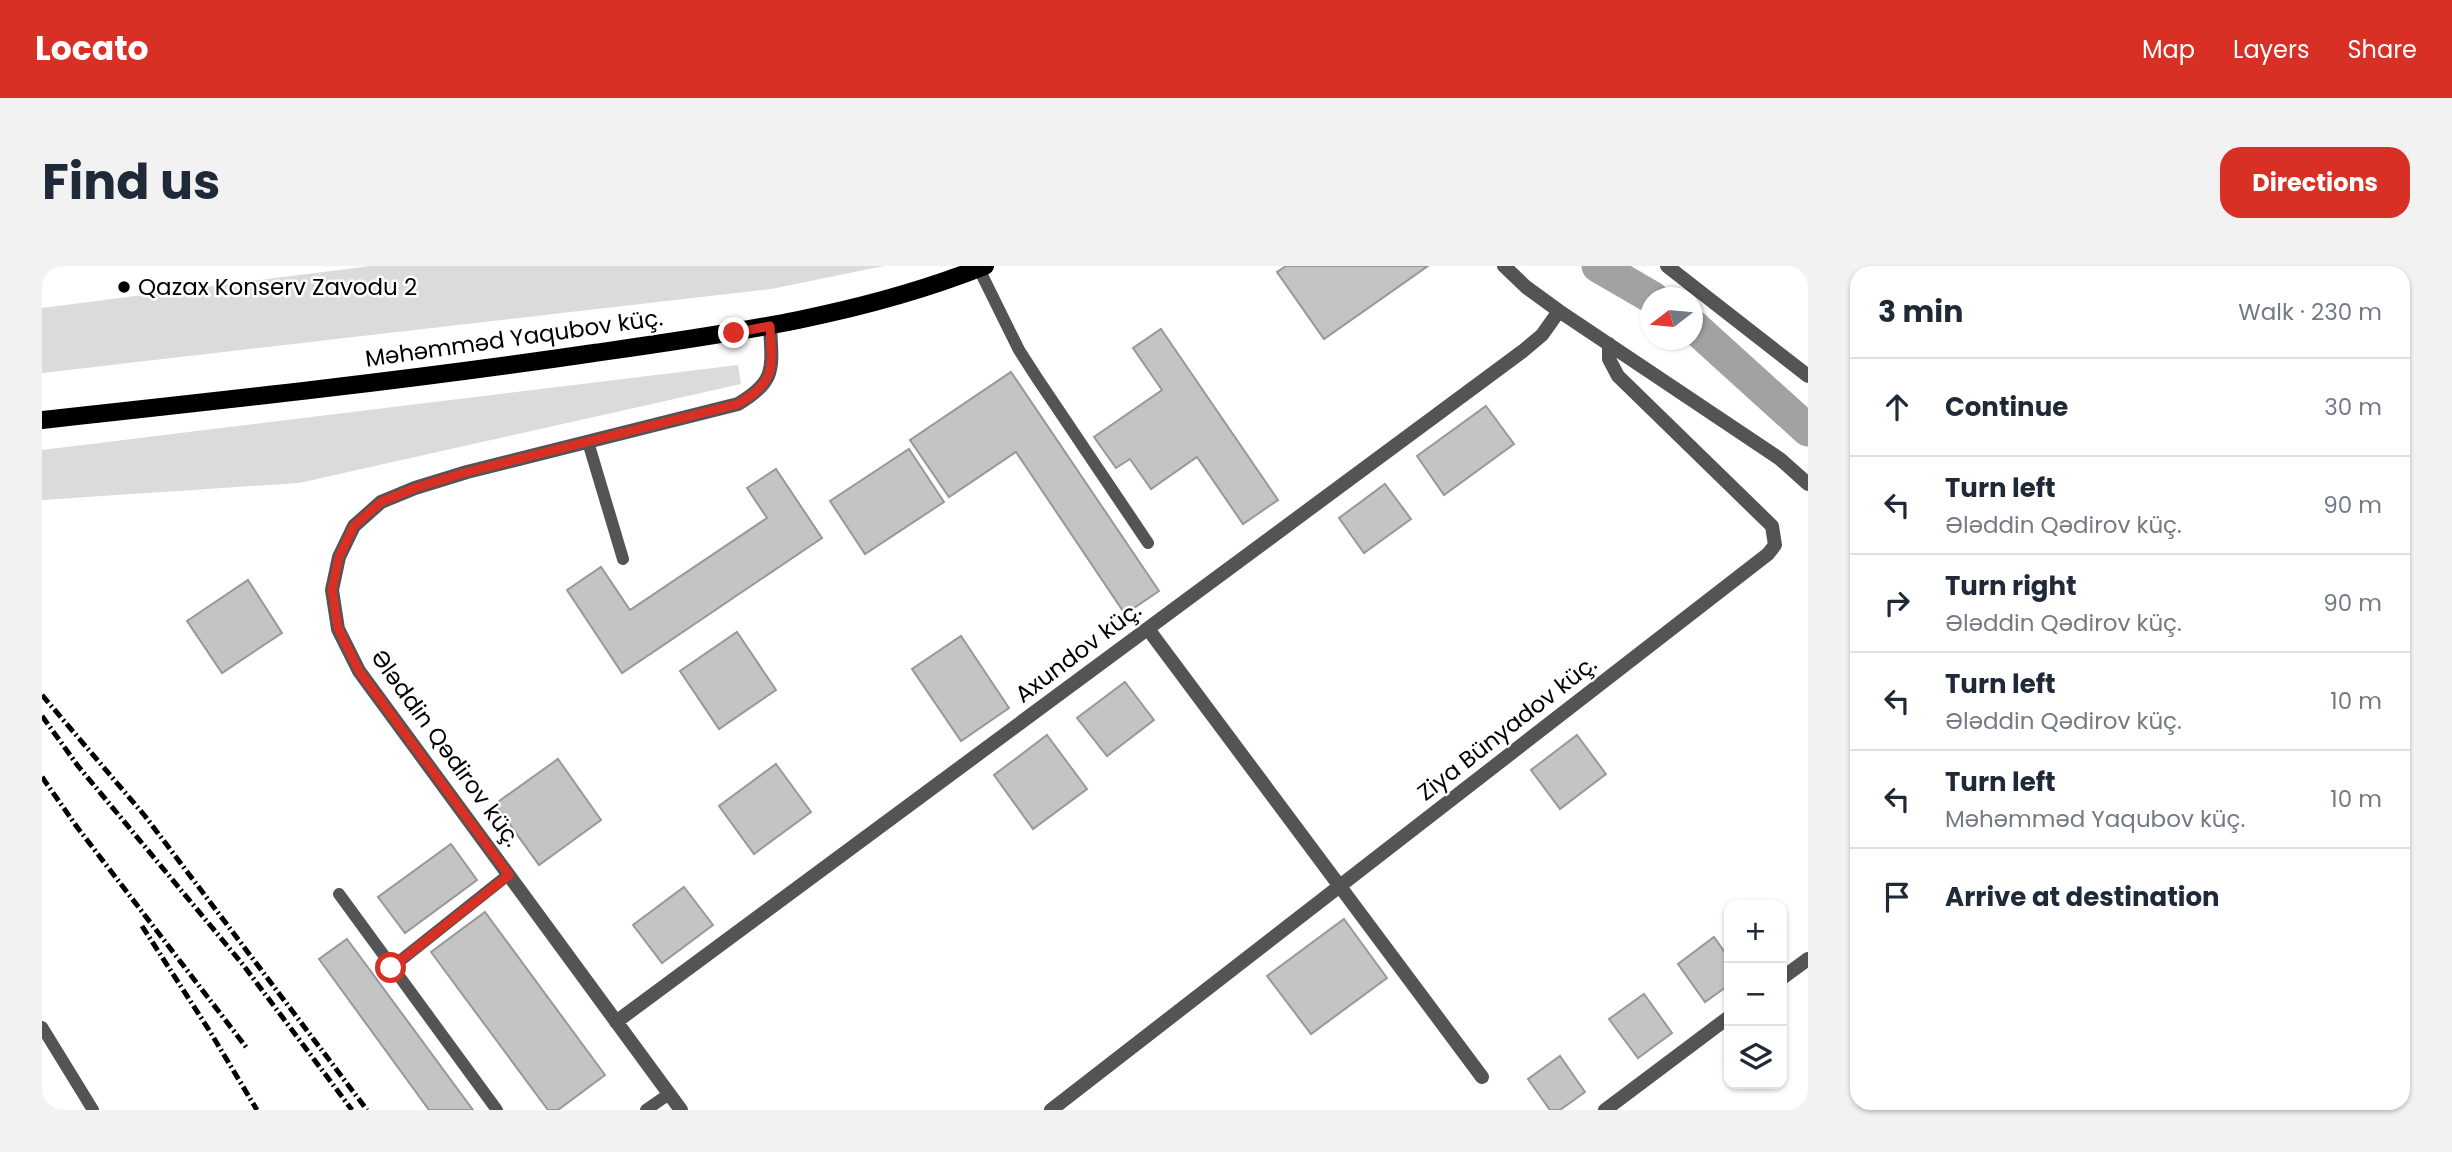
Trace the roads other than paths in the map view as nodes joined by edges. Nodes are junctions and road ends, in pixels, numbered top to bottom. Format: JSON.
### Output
{"nodes":[{"id":1,"x":1504,"y":266,"type":"edge"},
{"id":2,"x":1667,"y":266,"type":"edge"},
{"id":3,"x":982,"y":267,"type":"edge"},
{"id":4,"x":1559,"y":311,"type":"junction"},
{"id":5,"x":770,"y":326,"type":"junction"},
{"id":6,"x":1609,"y":344,"type":"junction"},
{"id":7,"x":1808,"y":376,"type":"edge"},
{"id":8,"x":42,"y":420,"type":"edge"},
{"id":9,"x":588,"y":442,"type":"junction"},
{"id":10,"x":1808,"y":484,"type":"edge"},
{"id":11,"x":1148,"y":543,"type":"dead end"},
{"id":12,"x":623,"y":559,"type":"dead end"},
{"id":13,"x":1148,"y":629,"type":"junction"},
{"id":14,"x":509,"y":875,"type":"junction"},
{"id":15,"x":1340,"y":886,"type":"junction"},
{"id":16,"x":339,"y":894,"type":"dead end"},
{"id":17,"x":1808,"y":959,"type":"edge"},
{"id":18,"x":391,"y":968,"type":"junction"},
{"id":19,"x":1787,"y":974,"type":"edge"},
{"id":20,"x":1724,"y":1021,"type":"edge"},
{"id":21,"x":617,"y":1022,"type":"junction"},
{"id":22,"x":42,"y":1027,"type":"edge"},
{"id":23,"x":1482,"y":1077,"type":"dead end"},
{"id":24,"x":669,"y":1094,"type":"junction"},
{"id":25,"x":93,"y":1110,"type":"edge"},
{"id":26,"x":497,"y":1110,"type":"edge"},
{"id":27,"x":646,"y":1110,"type":"edge"},
{"id":28,"x":681,"y":1110,"type":"edge"},
{"id":29,"x":1051,"y":1110,"type":"edge"},
{"id":30,"x":1605,"y":1110,"type":"edge"}],
"edges":[{"from":1,"to":4,"type":"street"},
{"from":2,"to":7,"type":"street"},
{"from":3,"to":5,"type":"main road","name":"Məhəmməd Yaqubov küç."},
{"from":3,"to":11,"type":"lane"},
{"from":4,"to":6,"type":"street"},
{"from":4,"to":13,"type":"street","name":"Axundov küç."},
{"from":5,"to":8,"type":"main road","name":"Məhəmməd Yaqubov küç."},
{"from":5,"to":9,"type":"street","name":"Ələddin Qədirov küç."},
{"from":6,"to":10,"type":"street"},
{"from":6,"to":15,"type":"street","name":"Ziya Bünyadov küç."},
{"from":9,"to":12,"type":"lane"},
{"from":9,"to":14,"type":"street","name":"Ələddin Qədirov küç."},
{"from":13,"to":15,"type":"street"},
{"from":13,"to":21,"type":"street","name":"Axundov küç."},
{"from":14,"to":18,"type":"lane"},
{"from":14,"to":21,"type":"street","name":"Ələddin Qədirov küç."},
{"from":15,"to":23,"type":"street"},
{"from":15,"to":29,"type":"street","name":"Ziya Bünyadov küç."},
{"from":16,"to":18,"type":"lane"},
{"from":17,"to":19,"type":"street"},
{"from":18,"to":26,"type":"lane"},
{"from":20,"to":30,"type":"street"},
{"from":21,"to":24,"type":"street","name":"Ələddin Qədirov küç."},
{"from":22,"to":25,"type":"lane"},
{"from":24,"to":27,"type":"lane"},
{"from":24,"to":28,"type":"street","name":"Ələddin Qədirov küç."}]}
